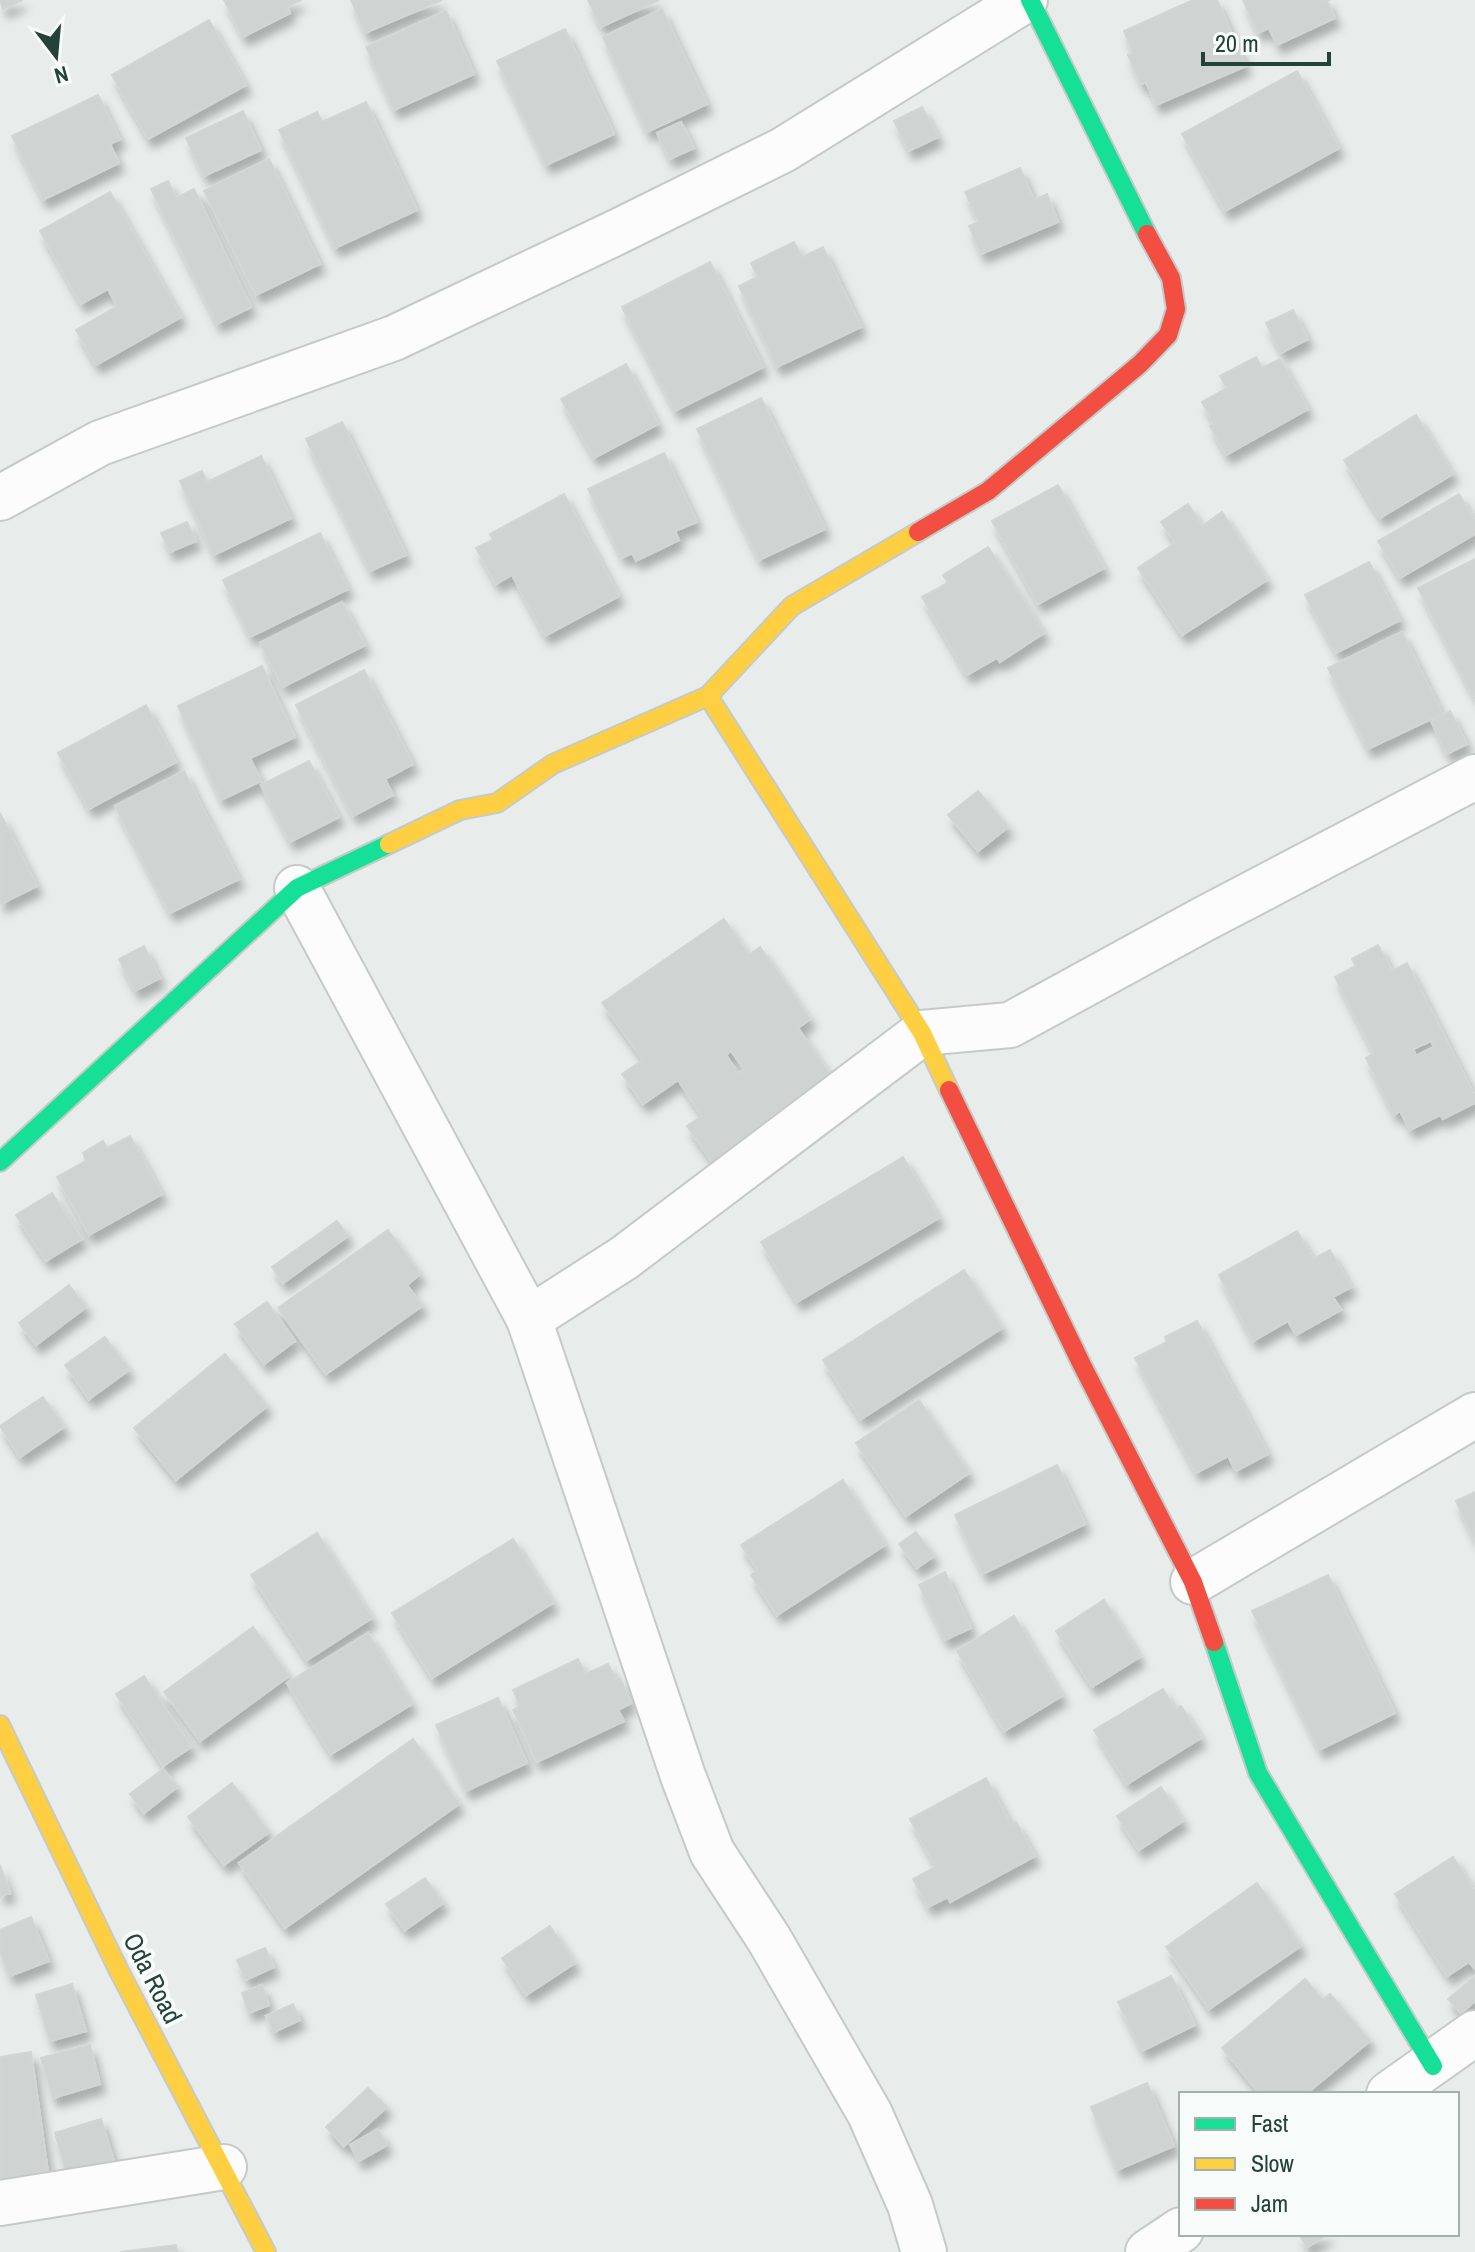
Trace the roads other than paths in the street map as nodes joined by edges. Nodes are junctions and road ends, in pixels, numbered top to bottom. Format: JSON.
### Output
{"nodes":[{"id":1,"x":1028,"y":0,"type":"edge"},
{"id":2,"x":0,"y":498,"type":"edge"},
{"id":3,"x":708,"y":696,"type":"junction"},
{"id":4,"x":1475,"y":777,"type":"edge"},
{"id":5,"x":297,"y":888,"type":"junction"},
{"id":6,"x":922,"y":1033,"type":"junction"},
{"id":7,"x":0,"y":1162,"type":"edge"},
{"id":8,"x":529,"y":1319,"type":"junction"},
{"id":9,"x":1475,"y":1415,"type":"edge"},
{"id":10,"x":1193,"y":1582,"type":"junction"},
{"id":11,"x":0,"y":1725,"type":"edge"},
{"id":12,"x":1475,"y":2033,"type":"edge"},
{"id":13,"x":1433,"y":2066,"type":"junction"},
{"id":14,"x":1392,"y":2092,"type":"edge"},
{"id":15,"x":224,"y":2167,"type":"junction"},
{"id":16,"x":0,"y":2203,"type":"edge"},
{"id":17,"x":1179,"y":2231,"type":"edge"},
{"id":18,"x":266,"y":2252,"type":"edge"},
{"id":19,"x":924,"y":2252,"type":"edge"},
{"id":20,"x":1148,"y":2252,"type":"edge"}],
"edges":[{"from":1,"to":2,"type":"street"},
{"from":1,"to":3,"type":"street"},
{"from":3,"to":5,"type":"street"},
{"from":3,"to":6,"type":"street"},
{"from":4,"to":6,"type":"street"},
{"from":5,"to":7,"type":"street"},
{"from":5,"to":8,"type":"street"},
{"from":6,"to":8,"type":"street"},
{"from":6,"to":10,"type":"street"},
{"from":8,"to":19,"type":"street"},
{"from":9,"to":10,"type":"street"},
{"from":10,"to":13,"type":"street"},
{"from":11,"to":15,"type":"street","name":"Oda Road"},
{"from":12,"to":13,"type":"street"},
{"from":13,"to":14,"type":"street"},
{"from":15,"to":16,"type":"street"},
{"from":15,"to":18,"type":"street","name":"Oda Road"},
{"from":17,"to":20,"type":"street"}]}
